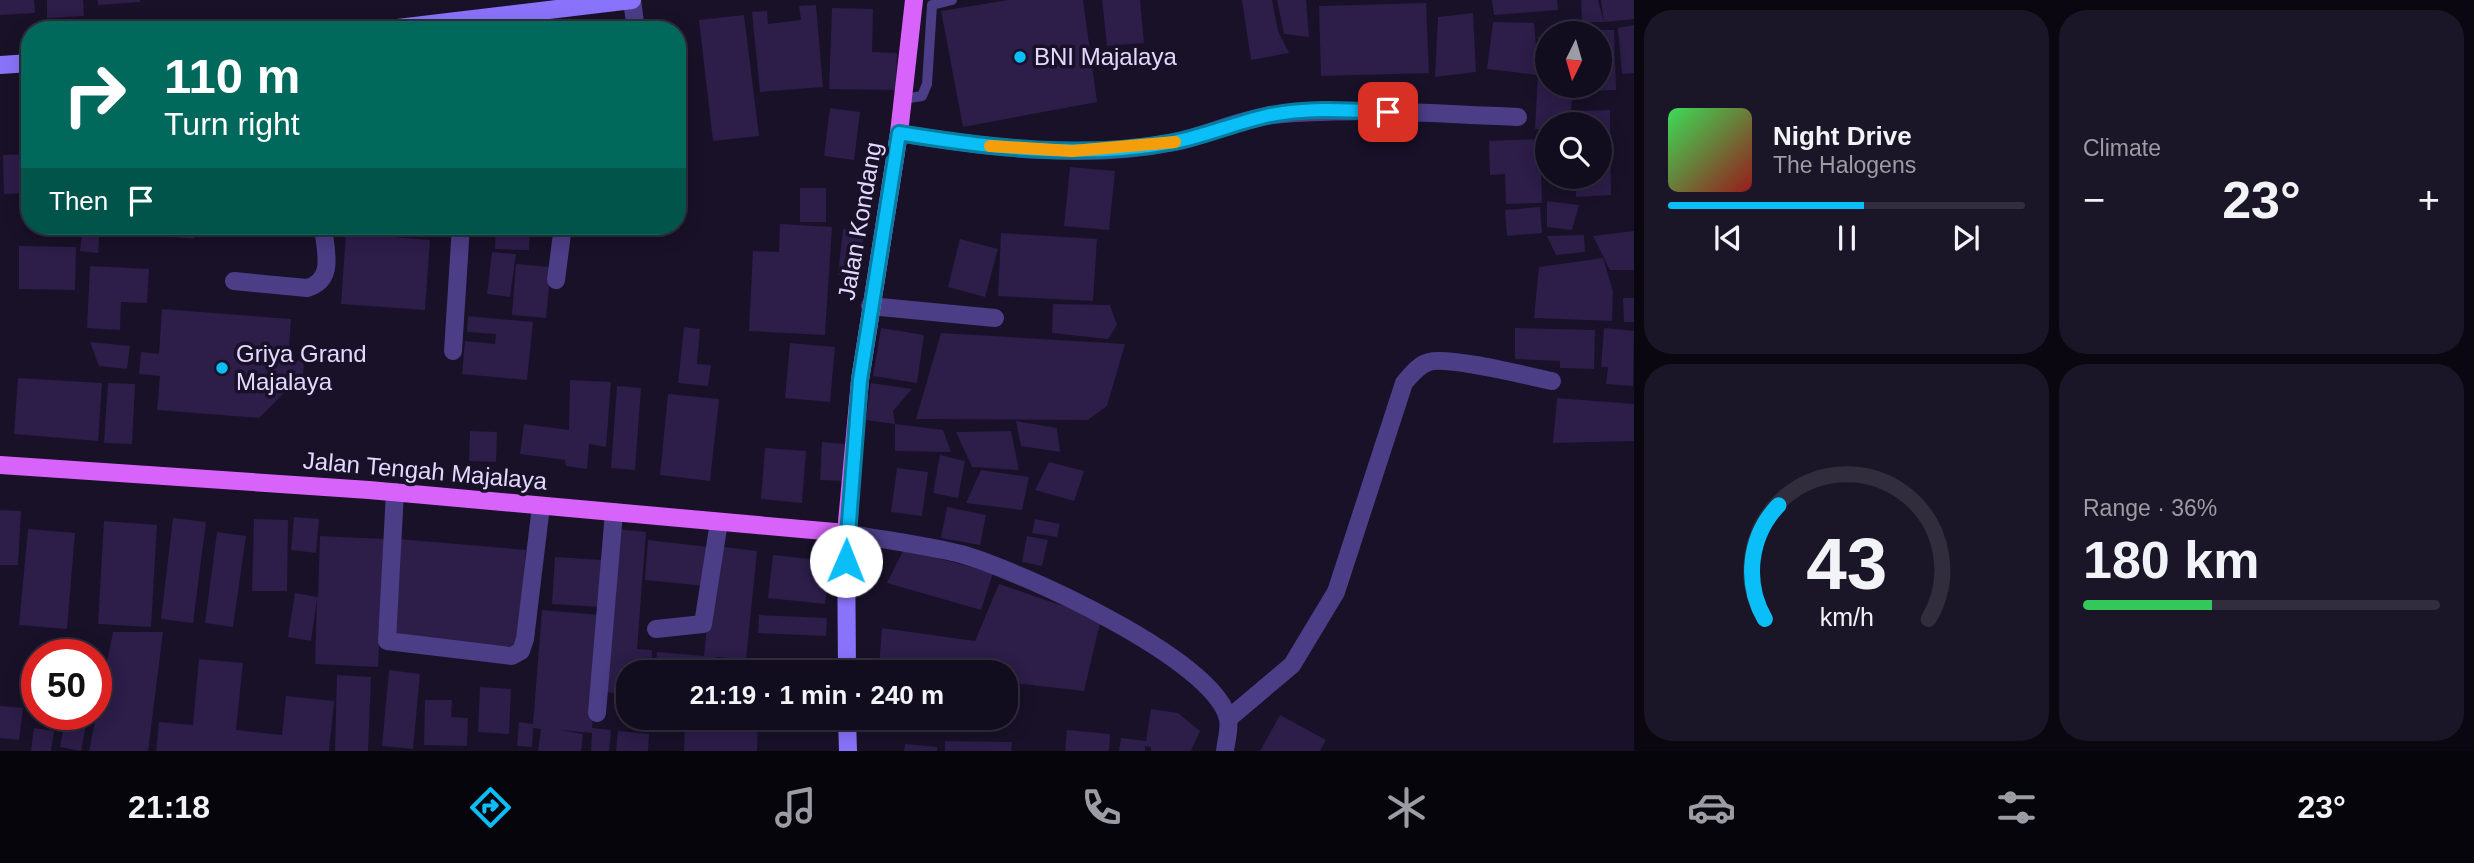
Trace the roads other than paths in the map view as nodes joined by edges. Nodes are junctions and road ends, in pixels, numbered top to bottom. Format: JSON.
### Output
{"nodes":[{"id":1,"x":914,"y":0,"type":"edge"},
{"id":2,"x":951,"y":0,"type":"edge"},
{"id":3,"x":623,"y":1,"type":"edge"},
{"id":4,"x":456,"y":21,"type":"edge"},
{"id":5,"x":632,"y":21,"type":"edge"},
{"id":6,"x":21,"y":63,"type":"edge"},
{"id":7,"x":0,"y":65,"type":"edge"},
{"id":8,"x":903,"y":99,"type":"junction"},
{"id":9,"x":1518,"y":117,"type":"dead end"},
{"id":10,"x":899,"y":133,"type":"junction"},
{"id":11,"x":324,"y":235,"type":"edge"},
{"id":12,"x":460,"y":235,"type":"edge"},
{"id":13,"x":562,"y":235,"type":"edge"},
{"id":14,"x":556,"y":280,"type":"dead end"},
{"id":15,"x":234,"y":281,"type":"dead end"},
{"id":16,"x":870,"y":306,"type":"junction"},
{"id":17,"x":995,"y":318,"type":"dead end"},
{"id":18,"x":453,"y":351,"type":"dead end"},
{"id":19,"x":1552,"y":381,"type":"dead end"},
{"id":20,"x":0,"y":465,"type":"edge"},
{"id":21,"x":395,"y":492,"type":"junction"},
{"id":22,"x":541,"y":506,"type":"junction"},
{"id":23,"x":614,"y":512,"type":"junction"},
{"id":24,"x":719,"y":522,"type":"junction"},
{"id":25,"x":846,"y":533,"type":"junction"},
{"id":26,"x":656,"y":629,"type":"dead end"},
{"id":27,"x":847,"y":660,"type":"edge"},
{"id":28,"x":597,"y":713,"type":"dead end"},
{"id":29,"x":1228,"y":719,"type":"junction"},
{"id":30,"x":848,"y":730,"type":"edge"},
{"id":31,"x":848,"y":751,"type":"edge"},
{"id":32,"x":1226,"y":751,"type":"edge"}],
"edges":[{"from":1,"to":8,"type":"main road","name":"Jalan Kondang"},
{"from":2,"to":8,"type":"lane"},
{"from":3,"to":4,"type":"main road"},
{"from":3,"to":5,"type":"street"},
{"from":6,"to":7,"type":"main road"},
{"from":8,"to":10,"type":"main road","name":"Jalan Kondang"},
{"from":9,"to":10,"type":"street"},
{"from":10,"to":16,"type":"main road","name":"Jalan Kondang"},
{"from":11,"to":15,"type":"street"},
{"from":12,"to":18,"type":"street"},
{"from":13,"to":14,"type":"street"},
{"from":16,"to":17,"type":"street"},
{"from":16,"to":25,"type":"main road","name":"Jalan Kondang"},
{"from":19,"to":29,"type":"street"},
{"from":20,"to":21,"type":"main road","name":"Jalan Tengah Majalaya"},
{"from":21,"to":22,"type":"main road","name":"Jalan Tengah Majalaya"},
{"from":21,"to":22,"type":"street"},
{"from":22,"to":23,"type":"main road","name":"Jalan Tengah Majalaya"},
{"from":23,"to":24,"type":"main road","name":"Jalan Tengah Majalaya"},
{"from":23,"to":28,"type":"street"},
{"from":24,"to":25,"type":"main road","name":"Jalan Tengah Majalaya"},
{"from":24,"to":26,"type":"street"},
{"from":25,"to":27,"type":"main road"},
{"from":25,"to":29,"type":"street"},
{"from":29,"to":32,"type":"street"},
{"from":30,"to":31,"type":"main road"}]}
